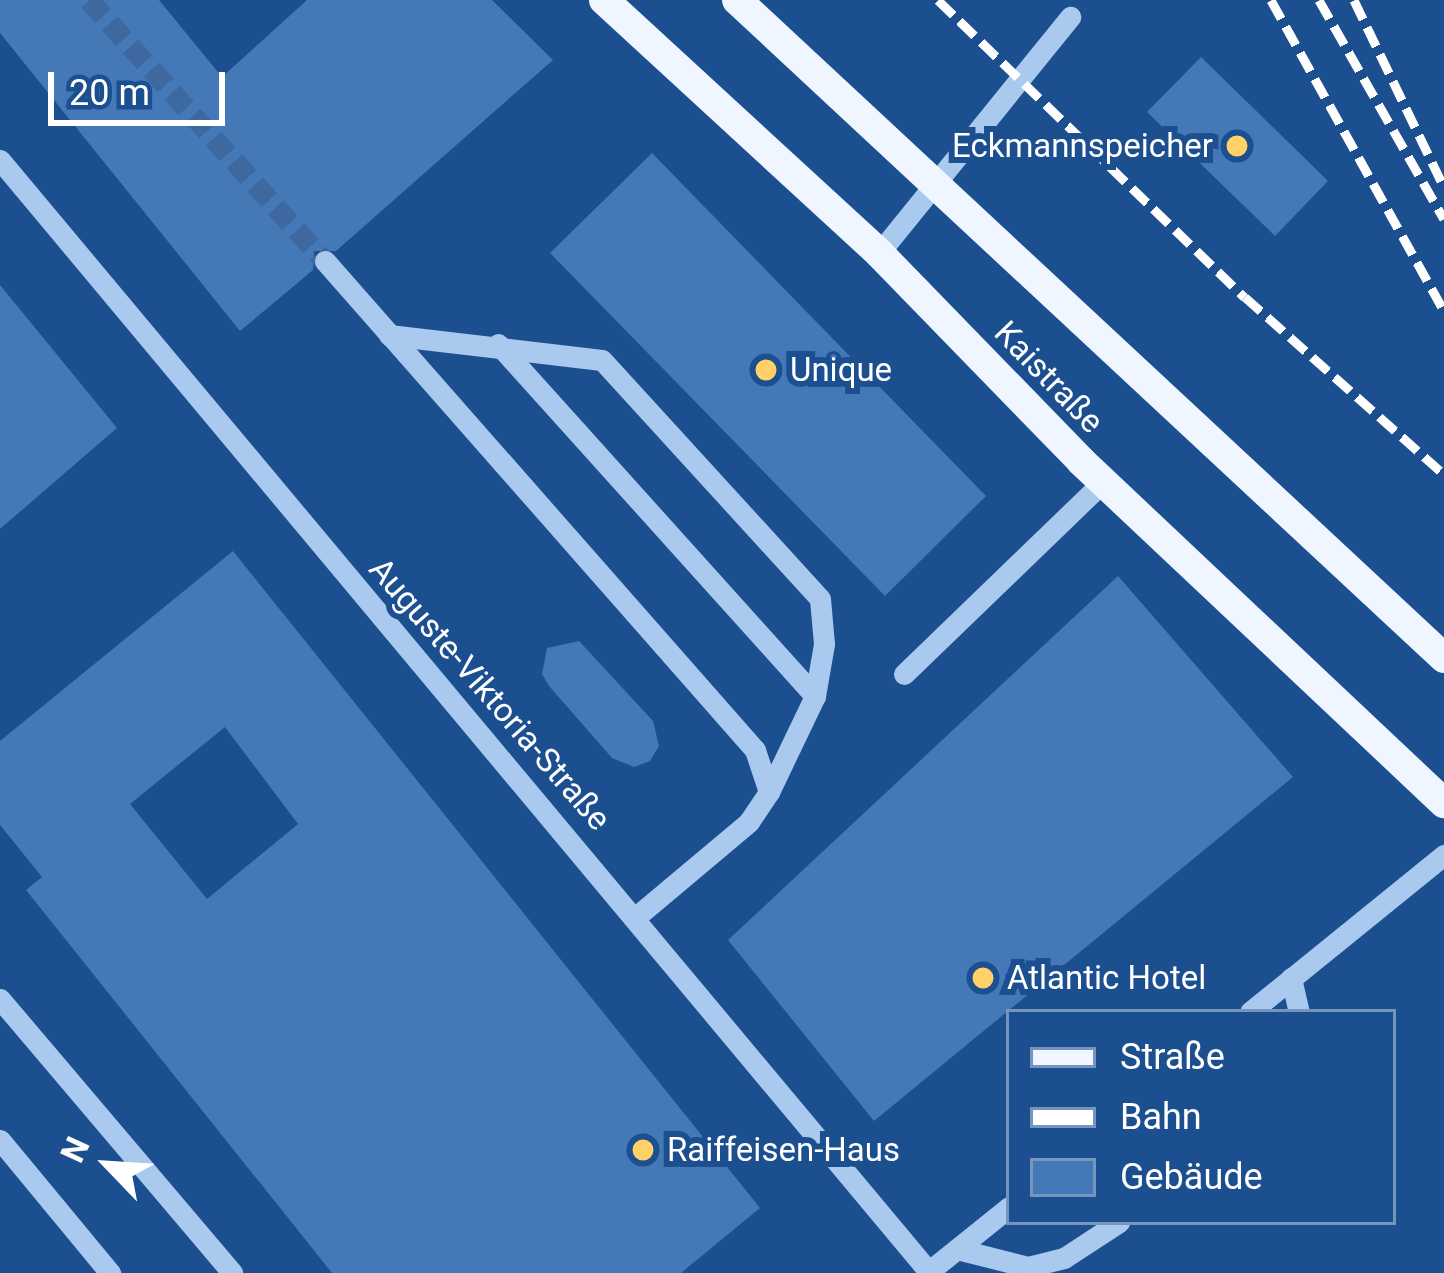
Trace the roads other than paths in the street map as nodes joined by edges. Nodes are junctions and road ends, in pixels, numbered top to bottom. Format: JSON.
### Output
{"nodes":[{"id":1,"x":604,"y":0,"type":"edge"},
{"id":2,"x":737,"y":0,"type":"edge"},
{"id":3,"x":1070,"y":16,"type":"dead end"},
{"id":4,"x":0,"y":160,"type":"edge"},
{"id":5,"x":931,"y":184,"type":"junction"},
{"id":6,"x":879,"y":253,"type":"junction"},
{"id":7,"x":325,"y":260,"type":"tunnel mouth"},
{"id":8,"x":389,"y":335,"type":"junction"},
{"id":9,"x":498,"y":344,"type":"junction"},
{"id":10,"x":1103,"y":482,"type":"junction"},
{"id":11,"x":1444,"y":658,"type":"edge"},
{"id":12,"x":904,"y":674,"type":"dead end"},
{"id":13,"x":815,"y":696,"type":"junction"},
{"id":14,"x":769,"y":792,"type":"junction"},
{"id":15,"x":1444,"y":803,"type":"edge"},
{"id":16,"x":1444,"y":855,"type":"edge"},
{"id":17,"x":637,"y":916,"type":"junction"},
{"id":18,"x":1291,"y":978,"type":"junction"},
{"id":19,"x":0,"y":999,"type":"edge"},
{"id":20,"x":1254,"y":1009,"type":"edge"},
{"id":21,"x":1298,"y":1009,"type":"edge"},
{"id":22,"x":0,"y":1140,"type":"edge"},
{"id":23,"x":1006,"y":1209,"type":"edge"},
{"id":24,"x":1114,"y":1225,"type":"edge"},
{"id":25,"x":957,"y":1249,"type":"junction"},
{"id":26,"x":928,"y":1272,"type":"edge"},
{"id":27,"x":110,"y":1273,"type":"edge"},
{"id":28,"x":232,"y":1273,"type":"edge"}],
"edges":[{"from":1,"to":6,"type":"main road","name":"Kaistraße"},
{"from":2,"to":5,"type":"main road","name":"Kaistraße"},
{"from":3,"to":5,"type":"street"},
{"from":4,"to":17,"type":"street","name":"Auguste-Viktoria-Straße"},
{"from":5,"to":6,"type":"street"},
{"from":5,"to":11,"type":"main road","name":"Kaistraße"},
{"from":6,"to":10,"type":"main road","name":"Kaistraße"},
{"from":7,"to":8,"type":"street"},
{"from":8,"to":9,"type":"street"},
{"from":8,"to":14,"type":"street"},
{"from":9,"to":13,"type":"street"},
{"from":9,"to":13,"type":"street"},
{"from":10,"to":12,"type":"street"},
{"from":10,"to":15,"type":"main road","name":"Kaistraße"},
{"from":13,"to":14,"type":"street"},
{"from":14,"to":17,"type":"street"},
{"from":16,"to":18,"type":"street"},
{"from":17,"to":26,"type":"street","name":"Auguste-Viktoria-Straße"},
{"from":18,"to":20,"type":"street"},
{"from":18,"to":21,"type":"street"},
{"from":19,"to":28,"type":"street"},
{"from":22,"to":27,"type":"street"},
{"from":23,"to":25,"type":"street"},
{"from":24,"to":25,"type":"street"},
{"from":25,"to":26,"type":"street"}]}
